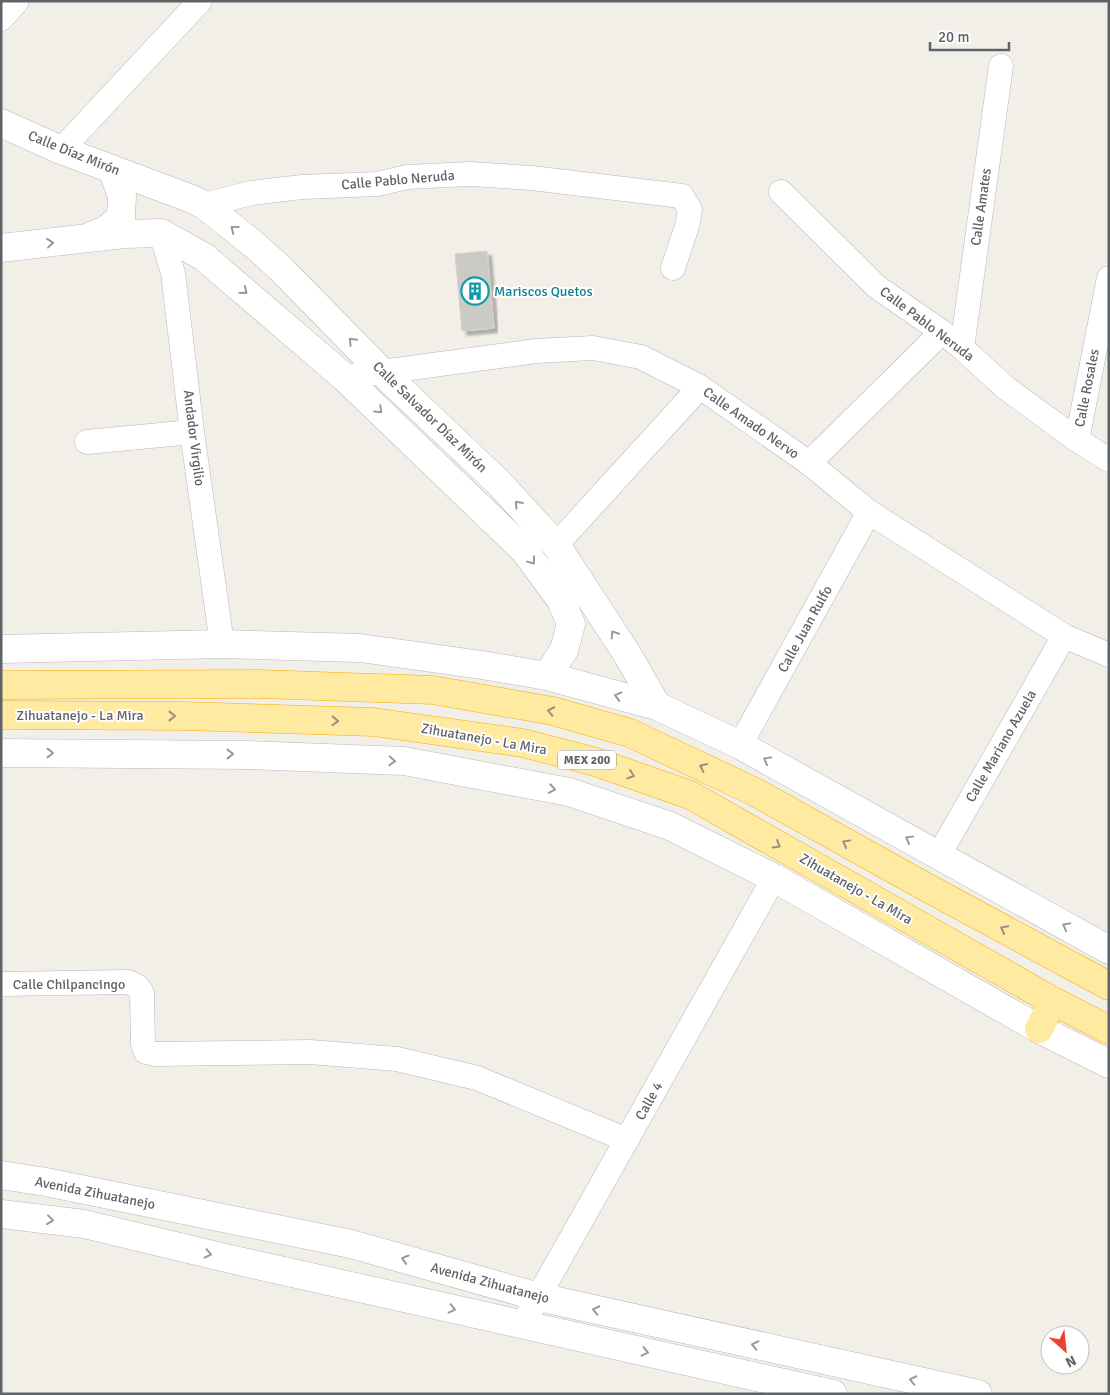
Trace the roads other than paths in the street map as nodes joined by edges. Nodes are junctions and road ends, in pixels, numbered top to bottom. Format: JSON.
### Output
{"nodes":[{"id":1,"x":17,"y":1,"type":"edge"},
{"id":2,"x":200,"y":1,"type":"edge"},
{"id":3,"x":1,"y":19,"type":"edge"},
{"id":4,"x":1001,"y":66,"type":"dead end"},
{"id":5,"x":1,"y":123,"type":"edge"},
{"id":6,"x":62,"y":150,"type":"junction"},
{"id":7,"x":112,"y":169,"type":"junction"},
{"id":8,"x":148,"y":182,"type":"joint"},
{"id":9,"x":781,"y":192,"type":"dead end"},
{"id":10,"x":204,"y":205,"type":"junction"},
{"id":11,"x":162,"y":234,"type":"junction"},
{"id":12,"x":84,"y":240,"type":"junction"},
{"id":13,"x":1,"y":248,"type":"edge"},
{"id":14,"x":673,"y":268,"type":"dead end"},
{"id":15,"x":1109,"y":278,"type":"edge"},
{"id":16,"x":1107,"y":302,"type":"edge"},
{"id":17,"x":942,"y":332,"type":"junction"},
{"id":18,"x":962,"y":348,"type":"junction"},
{"id":19,"x":382,"y":372,"type":"junction"},
{"id":20,"x":344,"y":377,"type":"junction"},
{"id":21,"x":700,"y":387,"type":"junction"},
{"id":22,"x":192,"y":432,"type":"junction"},
{"id":23,"x":1077,"y":440,"type":"junction"},
{"id":24,"x":87,"y":442,"type":"dead end"},
{"id":25,"x":1109,"y":460,"type":"edge"},
{"id":26,"x":809,"y":463,"type":"junction"},
{"id":27,"x":869,"y":512,"type":"junction"},
{"id":28,"x":556,"y":545,"type":"junction"},
{"id":29,"x":1064,"y":636,"type":"junction"},
{"id":30,"x":222,"y":644,"type":"junction"},
{"id":31,"x":1,"y":649,"type":"edge"},
{"id":32,"x":1109,"y":656,"type":"edge"},
{"id":33,"x":547,"y":676,"type":"junction"},
{"id":34,"x":1,"y":684,"type":"edge"},
{"id":35,"x":657,"y":706,"type":"junction"},
{"id":36,"x":1,"y":715,"type":"edge"},
{"id":37,"x":740,"y":745,"type":"junction"},
{"id":38,"x":1,"y":753,"type":"edge"},
{"id":39,"x":939,"y":856,"type":"junction"},
{"id":40,"x":774,"y":878,"type":"junction"},
{"id":41,"x":1109,"y":950,"type":"edge"},
{"id":42,"x":1,"y":984,"type":"edge"},
{"id":43,"x":1109,"y":986,"type":"edge"},
{"id":44,"x":1053,"y":1001,"type":"junction"},
{"id":45,"x":1039,"y":1029,"type":"junction"},
{"id":46,"x":1109,"y":1030,"type":"edge"},
{"id":47,"x":1109,"y":1064,"type":"edge"},
{"id":48,"x":627,"y":1140,"type":"junction"},
{"id":49,"x":1,"y":1176,"type":"edge"},
{"id":50,"x":1,"y":1214,"type":"edge"},
{"id":51,"x":539,"y":1297,"type":"junction"},
{"id":52,"x":523,"y":1324,"type":"junction"},
{"id":53,"x":833,"y":1394,"type":"edge"},
{"id":54,"x":978,"y":1394,"type":"edge"}],
"edges":[{"from":1,"to":3,"type":"street"},
{"from":2,"to":6,"type":"street"},
{"from":4,"to":18,"type":"street","name":"Calle Amates"},
{"from":5,"to":6,"type":"street","name":"Calle Díaz Mirón"},
{"from":6,"to":7,"type":"street","name":"Calle Díaz Mirón"},
{"from":7,"to":8,"type":"street","name":"Calle Díaz Mirón"},
{"from":7,"to":12,"type":"street"},
{"from":8,"to":10,"type":"street","name":"Calle Salvador Díaz Mirón"},
{"from":9,"to":17,"type":"street","name":"Calle Pablo Neruda"},
{"from":10,"to":14,"type":"street","name":"Calle Pablo Neruda"},
{"from":19,"to":10,"type":"street","name":"Calle Salvador Díaz Mirón","one_way":true},
{"from":11,"to":12,"type":"street"},
{"from":11,"to":20,"type":"street","one_way":true},
{"from":11,"to":22,"type":"street","name":"Andador Virgilio"},
{"from":13,"to":12,"type":"street","one_way":true},
{"from":15,"to":16,"type":"street","name":"Calle Rosales"},
{"from":16,"to":23,"type":"street","name":"Calle Rosales"},
{"from":17,"to":18,"type":"street","name":"Calle Pablo Neruda"},
{"from":17,"to":26,"type":"street"},
{"from":18,"to":23,"type":"street","name":"Calle Pablo Neruda"},
{"from":19,"to":20,"type":"street","name":"Calle Amado Nervo"},
{"from":19,"to":21,"type":"street","name":"Calle Amado Nervo"},
{"from":28,"to":19,"type":"street","name":"Calle Salvador Díaz Mirón","one_way":true},
{"from":20,"to":33,"type":"street","one_way":true},
{"from":21,"to":26,"type":"street","name":"Calle Amado Nervo"},
{"from":21,"to":28,"type":"street"},
{"from":22,"to":24,"type":"street"},
{"from":22,"to":30,"type":"street","name":"Andador Virgilio"},
{"from":23,"to":25,"type":"street","name":"Calle Pablo Neruda"},
{"from":26,"to":27,"type":"street","name":"Calle Amado Nervo"},
{"from":27,"to":29,"type":"street","name":"Calle Amado Nervo"},
{"from":27,"to":37,"type":"street","name":"Calle Juan Rulfo"},
{"from":35,"to":28,"type":"street","name":"Calle Salvador Díaz Mirón","one_way":true},
{"from":29,"to":32,"type":"street","name":"Calle Amado Nervo"},
{"from":29,"to":39,"type":"street","name":"Calle Mariano Azuela"},
{"from":30,"to":31,"type":"street"},
{"from":30,"to":33,"type":"street"},
{"from":35,"to":33,"type":"street","one_way":true},
{"from":43,"to":34,"type":"highway","one_way":true},
{"from":35,"to":37,"type":"street"},
{"from":36,"to":44,"type":"highway","name":"Zihuatanejo - La Mira","number":"MEX 200","one_way":true},
{"from":39,"to":37,"type":"street","one_way":true},
{"from":38,"to":40,"type":"street","one_way":true},
{"from":41,"to":39,"type":"street","one_way":true},
{"from":40,"to":45,"type":"street"},
{"from":40,"to":48,"type":"street","name":"Calle 4"},
{"from":42,"to":48,"type":"street","name":"Calle Chilpancingo"},
{"from":44,"to":45,"type":"highway"},
{"from":44,"to":46,"type":"highway","name":"Zihuatanejo - La Mira","number":"MEX 200"},
{"from":45,"to":47,"type":"street"},
{"from":48,"to":51,"type":"street","name":"Calle 4"},
{"from":51,"to":49,"type":"street","name":"Avenida Zihuatanejo","one_way":true},
{"from":50,"to":52,"type":"street","one_way":true},
{"from":51,"to":52,"type":"street","name":"Calle 4"},
{"from":54,"to":51,"type":"street","name":"Avenida Zihuatanejo","one_way":true},
{"from":52,"to":53,"type":"street","one_way":true}]}
